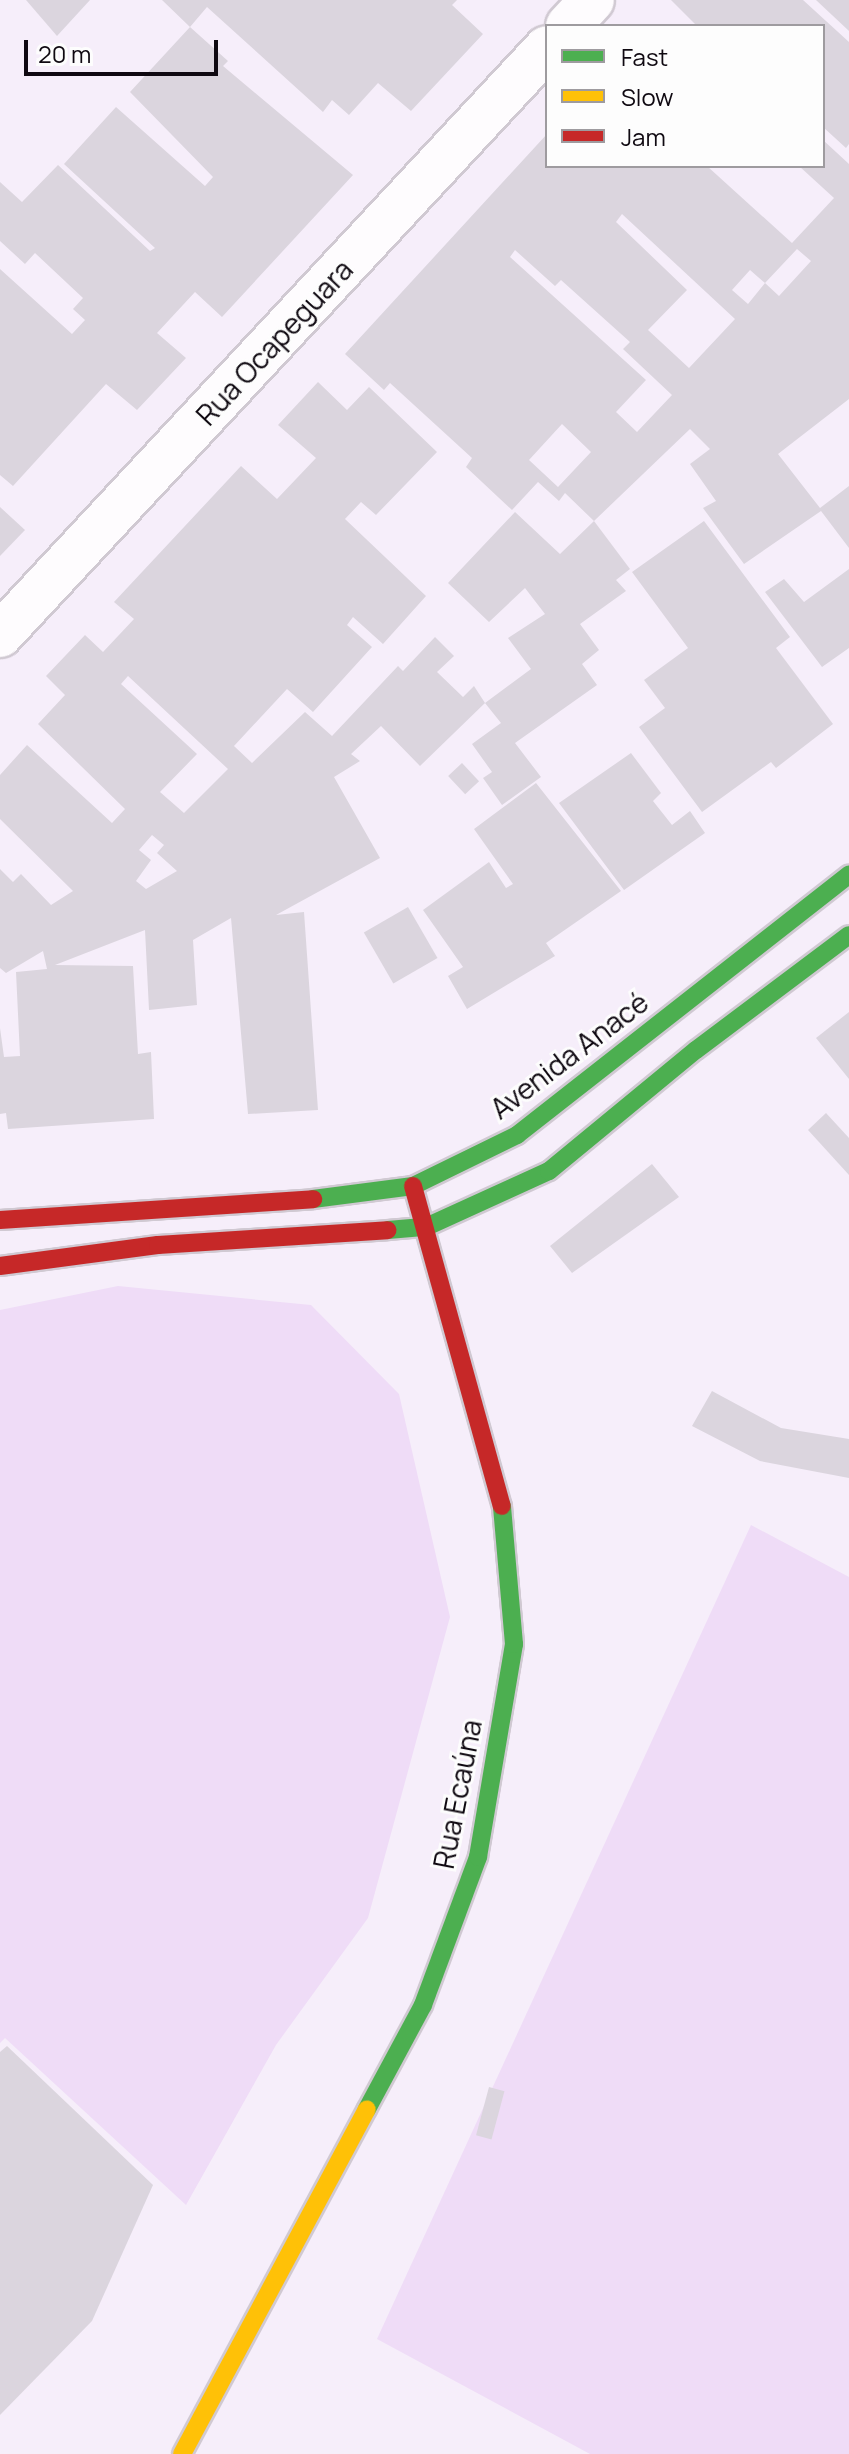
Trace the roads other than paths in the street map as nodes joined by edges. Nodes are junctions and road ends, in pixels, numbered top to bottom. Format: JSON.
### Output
{"nodes":[{"id":1,"x":592,"y":0,"type":"edge"},
{"id":2,"x":570,"y":24,"type":"edge"},
{"id":3,"x":545,"y":50,"type":"edge"},
{"id":4,"x":0,"y":635,"type":"edge"},
{"id":5,"x":849,"y":875,"type":"edge"},
{"id":6,"x":849,"y":935,"type":"edge"},
{"id":7,"x":631,"y":1073,"type":"junction"},
{"id":8,"x":413,"y":1186,"type":"junction"},
{"id":9,"x":0,"y":1220,"type":"edge"},
{"id":10,"x":426,"y":1227,"type":"junction"},
{"id":11,"x":0,"y":1266,"type":"edge"},
{"id":12,"x":182,"y":2454,"type":"edge"}],
"edges":[{"from":1,"to":2,"type":"street"},
{"from":3,"to":4,"type":"street","name":"Rua Ocapeguara"},
{"from":5,"to":7,"type":"street","name":"Avenida Anacé"},
{"from":6,"to":7,"type":"street","name":"Avenida Anacé"},
{"from":7,"to":8,"type":"street","name":"Avenida Anacé"},
{"from":7,"to":10,"type":"street","name":"Avenida Anacé"},
{"from":8,"to":9,"type":"street","name":"Avenida Anacé"},
{"from":8,"to":10,"type":"street","name":"Rua Ecaúna"},
{"from":10,"to":11,"type":"street","name":"Avenida Anacé"},
{"from":10,"to":12,"type":"street","name":"Rua Ecaúna"}]}
